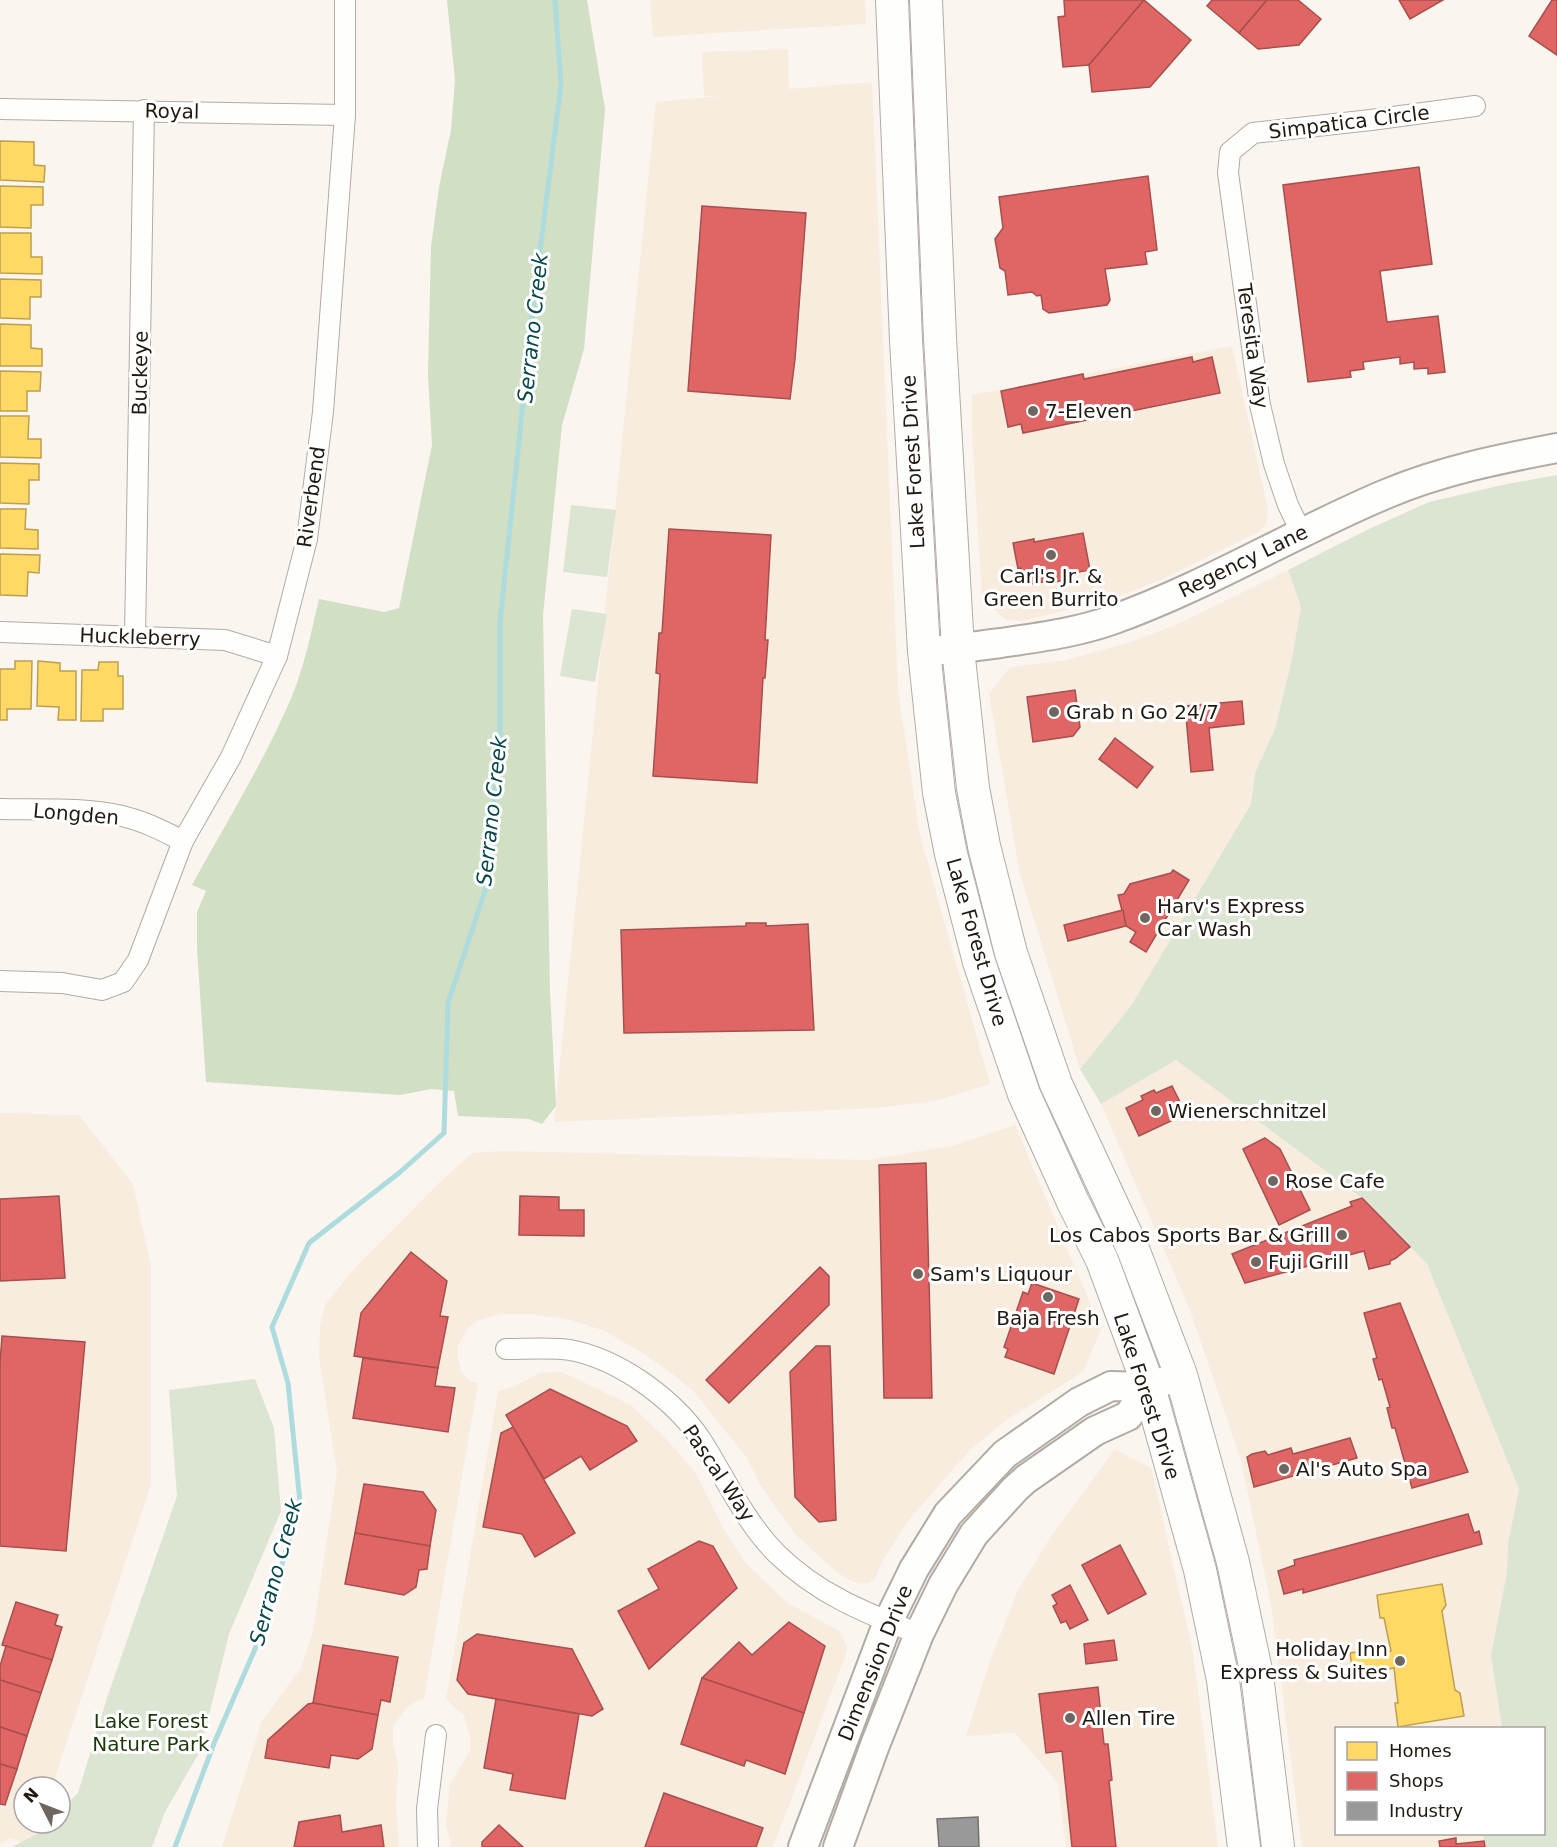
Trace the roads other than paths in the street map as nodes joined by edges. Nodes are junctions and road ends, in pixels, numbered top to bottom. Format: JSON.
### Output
{"nodes":[{"id":1,"x":345,"y":0,"type":"edge"},
{"id":2,"x":892,"y":0,"type":"edge"},
{"id":3,"x":926,"y":0,"type":"edge"},
{"id":4,"x":1475,"y":106,"type":"dead end"},
{"id":5,"x":0,"y":109,"type":"edge"},
{"id":6,"x":144,"y":110,"type":"junction"},
{"id":7,"x":345,"y":115,"type":"junction"},
{"id":8,"x":1230,"y":152,"type":"joint"},
{"id":9,"x":1557,"y":448,"type":"edge"},
{"id":10,"x":1302,"y":534,"type":"junction"},
{"id":11,"x":0,"y":632,"type":"edge"},
{"id":12,"x":135,"y":636,"type":"junction"},
{"id":13,"x":958,"y":650,"type":"junction"},
{"id":14,"x":924,"y":651,"type":"junction"},
{"id":15,"x":277,"y":656,"type":"junction"},
{"id":16,"x":0,"y":809,"type":"edge"},
{"id":17,"x":183,"y":841,"type":"junction"},
{"id":18,"x":0,"y":981,"type":"edge"},
{"id":19,"x":506,"y":1349,"type":"dead end"},
{"id":20,"x":1181,"y":1375,"type":"junction"},
{"id":21,"x":1149,"y":1386,"type":"junction"},
{"id":22,"x":888,"y":1622,"type":"junction"},
{"id":23,"x":919,"y":1634,"type":"junction"},
{"id":24,"x":436,"y":1735,"type":"dead end"},
{"id":25,"x":428,"y":1847,"type":"edge"},
{"id":26,"x":803,"y":1847,"type":"edge"},
{"id":27,"x":838,"y":1847,"type":"edge"},
{"id":28,"x":1244,"y":1847,"type":"edge"},
{"id":29,"x":1278,"y":1847,"type":"edge"}],
"edges":[{"from":1,"to":7,"type":"street","name":"Riverbend"},
{"from":2,"to":14,"type":"main road","name":"Lake Forest Drive"},
{"from":3,"to":13,"type":"main road","name":"Lake Forest Drive"},
{"from":4,"to":8,"type":"street","name":"Simpatica Circle"},
{"from":5,"to":6,"type":"street","name":"Royal"},
{"from":6,"to":7,"type":"street","name":"Royal"},
{"from":6,"to":12,"type":"street","name":"Buckeye"},
{"from":7,"to":15,"type":"street","name":"Riverbend"},
{"from":8,"to":10,"type":"street","name":"Teresita Way"},
{"from":9,"to":10,"type":"main road","name":"Regency Lane"},
{"from":10,"to":13,"type":"main road","name":"Regency Lane"},
{"from":11,"to":12,"type":"street","name":"Huckleberry"},
{"from":12,"to":15,"type":"street","name":"Huckleberry"},
{"from":13,"to":14,"type":"main road","name":"Regency Lane"},
{"from":13,"to":20,"type":"main road","name":"Lake Forest Drive"},
{"from":14,"to":21,"type":"main road","name":"Lake Forest Drive"},
{"from":15,"to":17,"type":"street","name":"Riverbend"},
{"from":16,"to":17,"type":"street","name":"Longden"},
{"from":17,"to":18,"type":"street","name":"Riverbend"},
{"from":19,"to":22,"type":"street","name":"Pascal Way"},
{"from":20,"to":21,"type":"main road","name":"Dimension Drive"},
{"from":20,"to":29,"type":"main road","name":"Lake Forest Drive"},
{"from":21,"to":22,"type":"main road","name":"Dimension Drive"},
{"from":21,"to":23,"type":"main road","name":"Dimension Drive"},
{"from":21,"to":28,"type":"main road","name":"Lake Forest Drive"},
{"from":22,"to":23,"type":"street","name":"Pascal Way"},
{"from":22,"to":26,"type":"main road","name":"Dimension Drive"},
{"from":23,"to":27,"type":"main road","name":"Dimension Drive"},
{"from":24,"to":25,"type":"street"}]}
